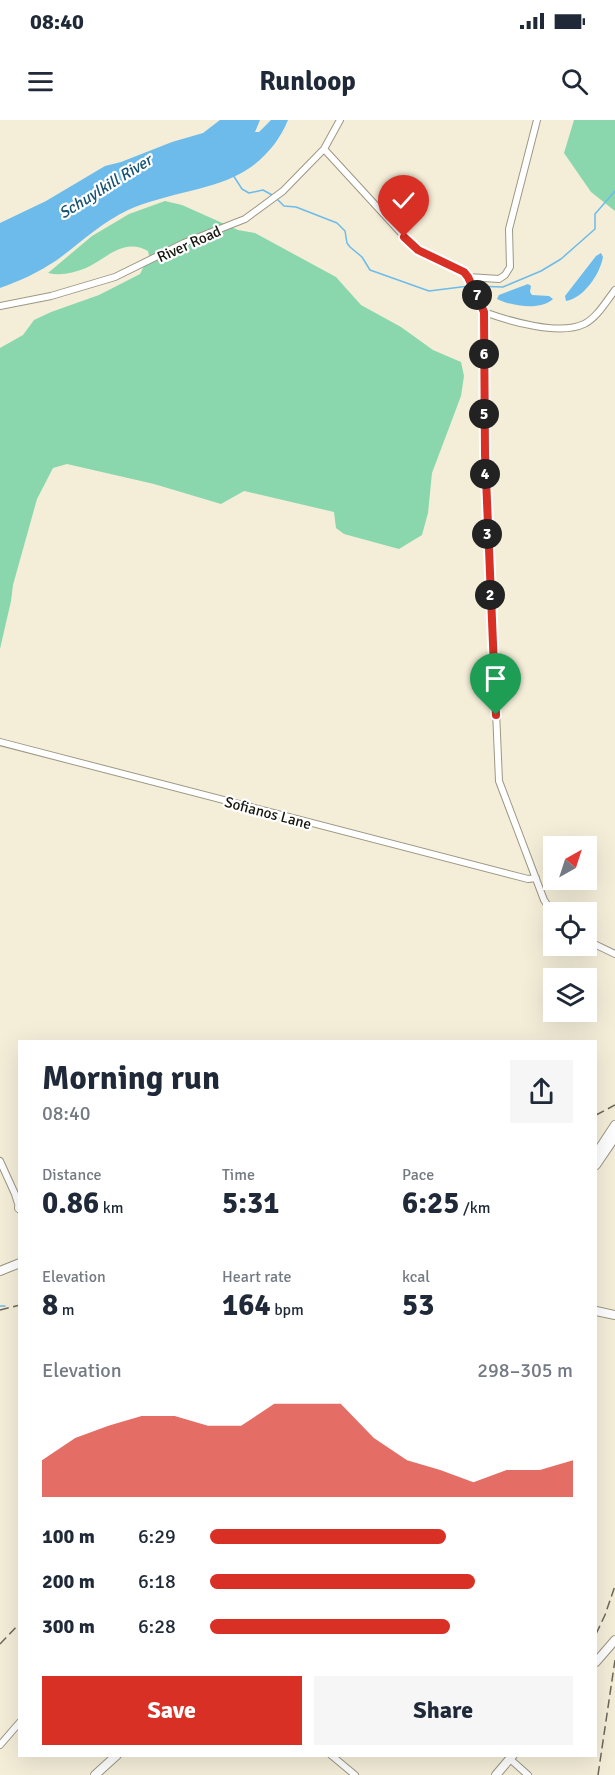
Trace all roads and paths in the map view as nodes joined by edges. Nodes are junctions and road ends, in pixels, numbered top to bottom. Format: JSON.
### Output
{"nodes":[{"id":1,"x":340,"y":120,"type":"edge"},
{"id":2,"x":537,"y":120,"type":"edge"},
{"id":3,"x":324,"y":149,"type":"junction"},
{"id":4,"x":468,"y":277,"type":"junction"},
{"id":5,"x":615,"y":290,"type":"edge"},
{"id":6,"x":0,"y":306,"type":"edge"},
{"id":7,"x":484,"y":312,"type":"junction"},
{"id":8,"x":0,"y":742,"type":"edge"},
{"id":9,"x":536,"y":878,"type":"junction"},
{"id":10,"x":545,"y":902,"type":"edge"},
{"id":11,"x":597,"y":945,"type":"edge"},
{"id":12,"x":615,"y":954,"type":"edge"},
{"id":13,"x":615,"y":1125,"type":"edge"},
{"id":14,"x":611,"y":1137,"type":"edge"},
{"id":15,"x":597,"y":1146,"type":"edge"},
{"id":16,"x":597,"y":1153,"type":"edge"},
{"id":17,"x":0,"y":1161,"type":"edge"},
{"id":18,"x":597,"y":1163,"type":"edge"},
{"id":19,"x":18,"y":1206,"type":"edge"},
{"id":20,"x":18,"y":1264,"type":"edge"},
{"id":21,"x":18,"y":1269,"type":"edge"},
{"id":22,"x":0,"y":1272,"type":"edge"},
{"id":23,"x":0,"y":1277,"type":"edge"},
{"id":24,"x":597,"y":1310,"type":"edge"},
{"id":25,"x":597,"y":1310,"type":"edge"},
{"id":26,"x":615,"y":1310,"type":"edge"},
{"id":27,"x":615,"y":1316,"type":"edge"},
{"id":28,"x":615,"y":1640,"type":"edge"},
{"id":29,"x":597,"y":1661,"type":"edge"},
{"id":30,"x":18,"y":1724,"type":"edge"},
{"id":31,"x":0,"y":1745,"type":"edge"},
{"id":32,"x":115,"y":1757,"type":"edge"},
{"id":33,"x":333,"y":1757,"type":"edge"},
{"id":34,"x":511,"y":1757,"type":"edge"},
{"id":35,"x":95,"y":1775,"type":"edge"},
{"id":36,"x":355,"y":1775,"type":"edge"},
{"id":37,"x":496,"y":1775,"type":"edge"},
{"id":38,"x":528,"y":1775,"type":"edge"}],
"edges":[{"from":1,"to":3,"type":"street","name":"River Road"},
{"from":2,"to":4,"type":"street"},
{"from":3,"to":4,"type":"street"},
{"from":3,"to":6,"type":"street","name":"River Road"},
{"from":4,"to":7,"type":"street"},
{"from":5,"to":7,"type":"street"},
{"from":7,"to":9,"type":"street"},
{"from":8,"to":9,"type":"street","name":"Sofianos Lane"},
{"from":9,"to":10,"type":"street"},
{"from":11,"to":12,"type":"street"},
{"from":13,"to":14,"type":"main road"},
{"from":14,"to":15,"type":"main road"},
{"from":14,"to":16,"type":"main road"},
{"from":14,"to":18,"type":"main road"},
{"from":17,"to":19,"type":"street"},
{"from":20,"to":22,"type":"highway"},
{"from":21,"to":23,"type":"highway"},
{"from":24,"to":26,"type":"highway"},
{"from":25,"to":27,"type":"highway"},
{"from":28,"to":29,"type":"main road"},
{"from":30,"to":31,"type":"street"},
{"from":32,"to":35,"type":"main road"},
{"from":33,"to":36,"type":"street"},
{"from":34,"to":37,"type":"main road"},
{"from":34,"to":38,"type":"street"}]}
